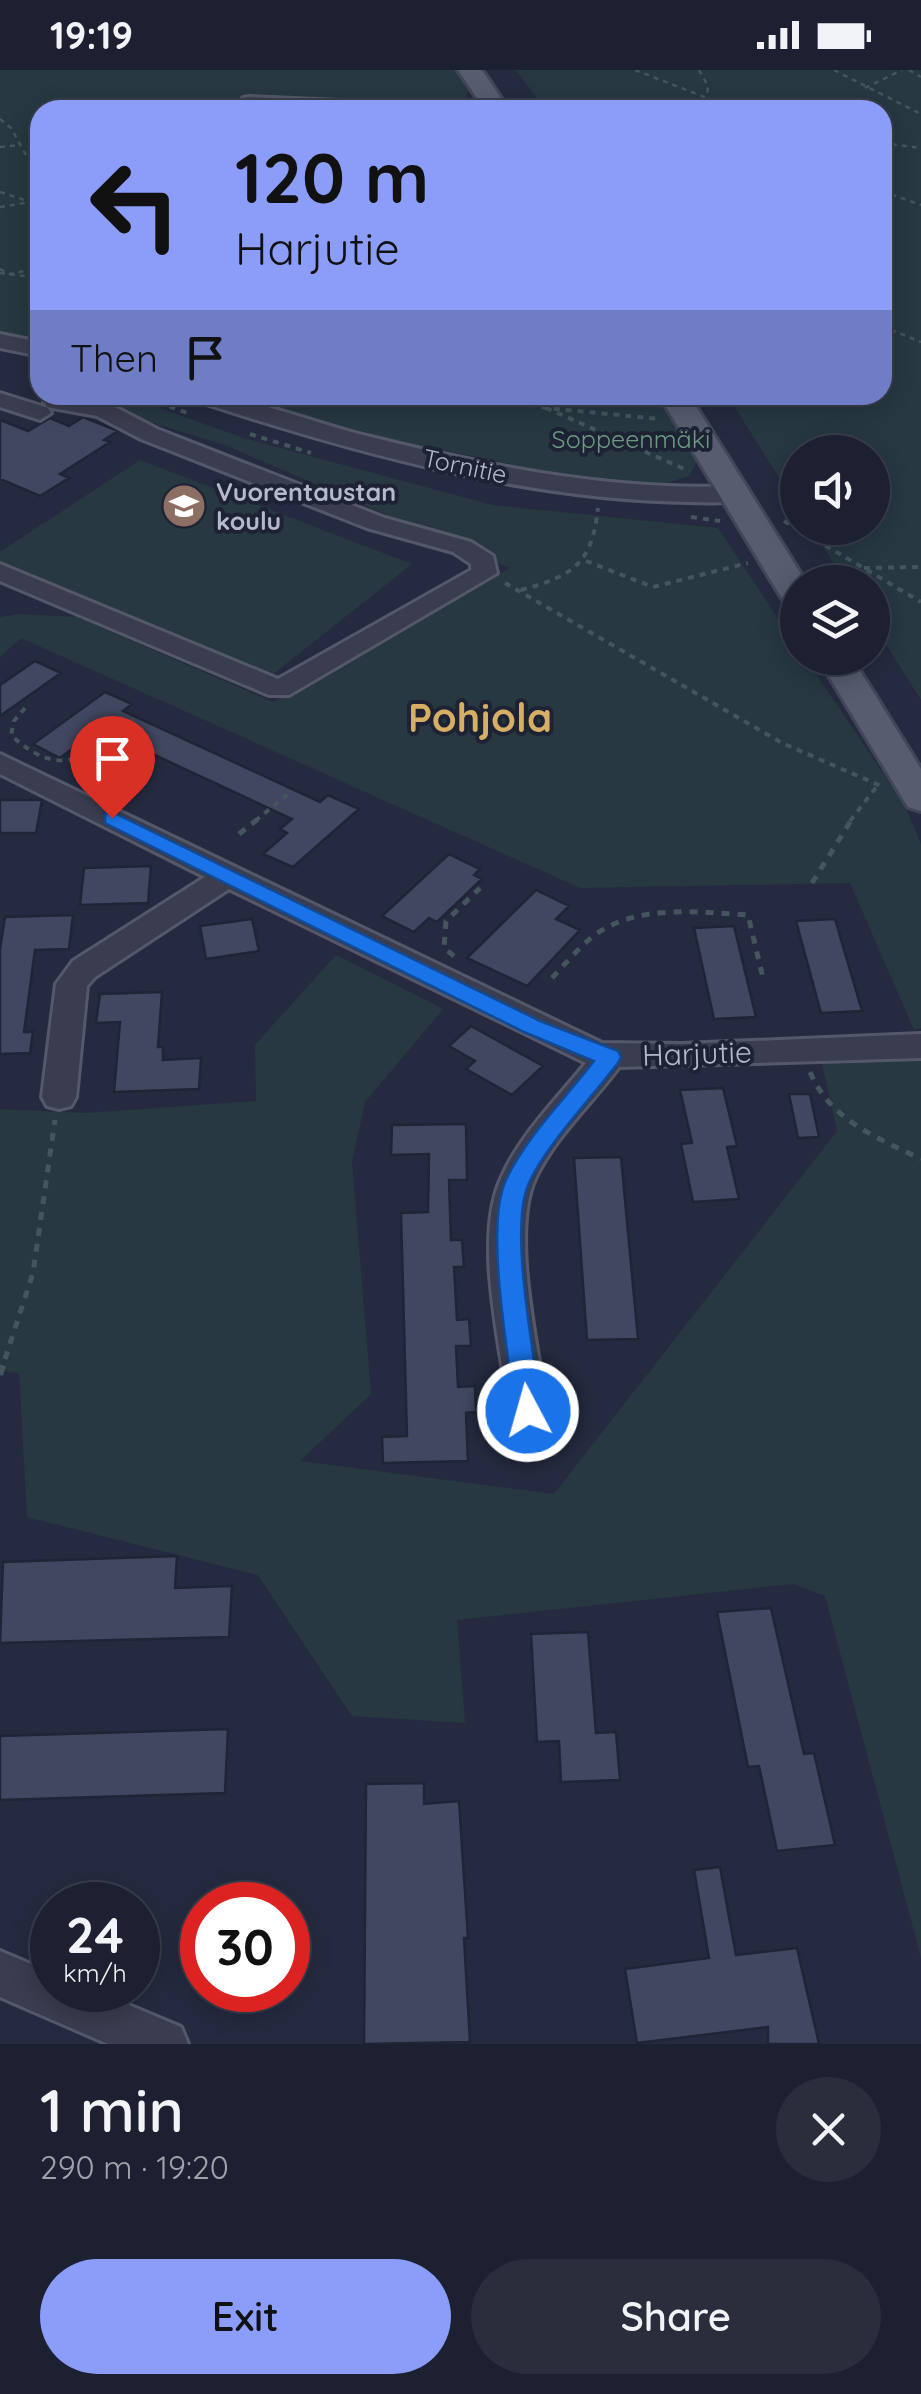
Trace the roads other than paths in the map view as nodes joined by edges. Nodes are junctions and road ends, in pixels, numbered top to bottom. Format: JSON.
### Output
{"nodes":[{"id":1,"x":470,"y":70,"type":"edge"},
{"id":2,"x":491,"y":100,"type":"edge"},
{"id":3,"x":0,"y":341,"type":"edge"},
{"id":4,"x":30,"y":348,"type":"edge"},
{"id":5,"x":0,"y":400,"type":"edge"},
{"id":6,"x":30,"y":404,"type":"edge"},
{"id":7,"x":34,"y":405,"type":"edge"},
{"id":8,"x":234,"y":405,"type":"edge"},
{"id":9,"x":682,"y":408,"type":"edge"},
{"id":10,"x":735,"y":493,"type":"junction"},
{"id":11,"x":780,"y":567,"type":"edge"},
{"id":12,"x":0,"y":572,"type":"edge"},
{"id":13,"x":845,"y":675,"type":"edge"},
{"id":14,"x":1,"y":764,"type":"edge"},
{"id":15,"x":920,"y":798,"type":"edge"},
{"id":16,"x":228,"y":876,"type":"junction"},
{"id":17,"x":921,"y":1046,"type":"edge"},
{"id":18,"x":610,"y":1057,"type":"junction"},
{"id":19,"x":59,"y":1097,"type":"road end"},
{"id":20,"x":528,"y":1411,"type":"dead end"},
{"id":21,"x":0,"y":1974,"type":"edge"},
{"id":22,"x":164,"y":2044,"type":"edge"}],
"edges":[{"from":1,"to":2,"type":"main road"},
{"from":3,"to":4,"type":"street"},
{"from":5,"to":6,"type":"street"},
{"from":7,"to":12,"type":"street"},
{"from":8,"to":10,"type":"street","name":"Tornitie"},
{"from":9,"to":10,"type":"main road"},
{"from":10,"to":11,"type":"main road"},
{"from":13,"to":15,"type":"main road"},
{"from":14,"to":16,"type":"street","name":"Harjutie"},
{"from":16,"to":18,"type":"street","name":"Harjutie"},
{"from":16,"to":19,"type":"street"},
{"from":17,"to":18,"type":"street","name":"Harjutie"},
{"from":18,"to":20,"type":"street"},
{"from":21,"to":22,"type":"street"}]}
